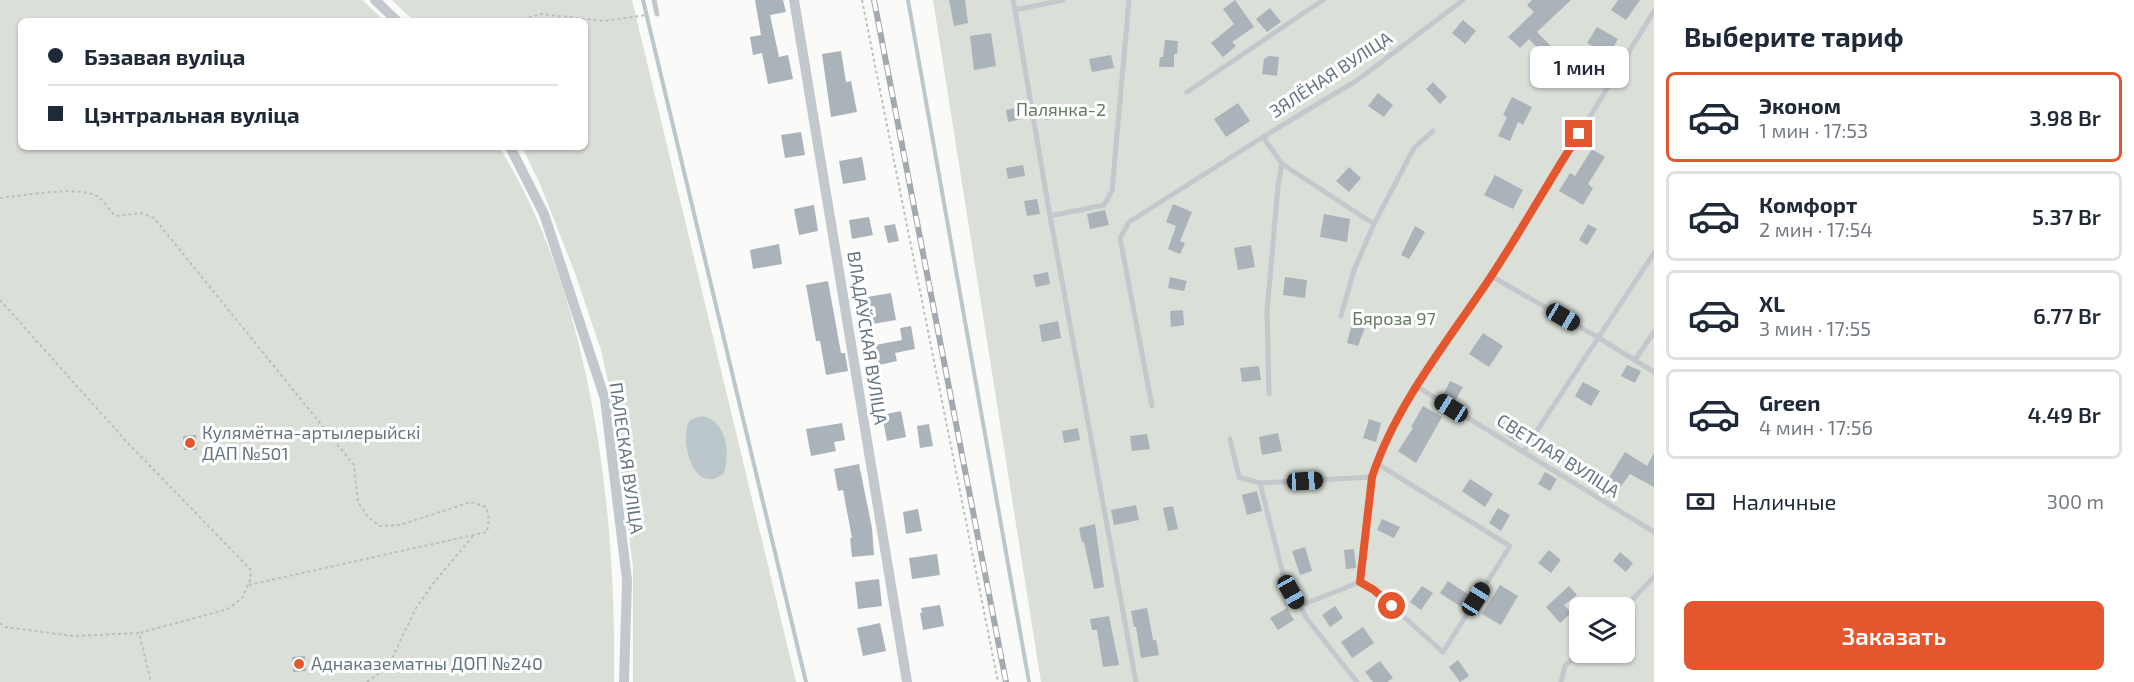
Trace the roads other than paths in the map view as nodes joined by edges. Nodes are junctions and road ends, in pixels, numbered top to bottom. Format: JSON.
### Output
{"nodes":[{"id":1,"x":375,"y":0,"type":"edge"},
{"id":2,"x":654,"y":0,"type":"edge"},
{"id":3,"x":794,"y":0,"type":"edge"},
{"id":4,"x":1013,"y":0,"type":"edge"},
{"id":5,"x":1063,"y":0,"type":"edge"},
{"id":6,"x":1129,"y":0,"type":"edge"},
{"id":7,"x":1323,"y":0,"type":"edge"},
{"id":8,"x":1463,"y":0,"type":"edge"},
{"id":9,"x":1015,"y":10,"type":"junction"},
{"id":10,"x":1654,"y":11,"type":"edge"},
{"id":11,"x":657,"y":14,"type":"road end"},
{"id":12,"x":394,"y":18,"type":"edge"},
{"id":13,"x":1187,"y":92,"type":"dead end"},
{"id":14,"x":1433,"y":131,"type":"dead end"},
{"id":15,"x":1263,"y":137,"type":"junction"},
{"id":16,"x":512,"y":150,"type":"edge"},
{"id":17,"x":1282,"y":164,"type":"junction"},
{"id":18,"x":1050,"y":216,"type":"junction"},
{"id":19,"x":1374,"y":224,"type":"junction"},
{"id":20,"x":1654,"y":253,"type":"edge"},
{"id":21,"x":1491,"y":276,"type":"junction"},
{"id":22,"x":1341,"y":316,"type":"dead end"},
{"id":23,"x":1654,"y":332,"type":"edge"},
{"id":24,"x":1599,"y":338,"type":"junction"},
{"id":25,"x":1635,"y":360,"type":"junction"},
{"id":26,"x":1654,"y":372,"type":"edge"},
{"id":27,"x":1416,"y":386,"type":"junction"},
{"id":28,"x":1269,"y":394,"type":"dead end"},
{"id":29,"x":1152,"y":406,"type":"dead end"},
{"id":30,"x":1230,"y":440,"type":"dead end"},
{"id":31,"x":1522,"y":452,"type":"junction"},
{"id":32,"x":1377,"y":463,"type":"junction"},
{"id":33,"x":1372,"y":477,"type":"junction"},
{"id":34,"x":1260,"y":483,"type":"junction"},
{"id":35,"x":1654,"y":532,"type":"edge"},
{"id":36,"x":1654,"y":577,"type":"edge"},
{"id":37,"x":1360,"y":582,"type":"junction"},
{"id":38,"x":1635,"y":597,"type":"edge"},
{"id":39,"x":1299,"y":606,"type":"junction"},
{"id":40,"x":1569,"y":662,"type":"edge"},
{"id":41,"x":624,"y":682,"type":"edge"},
{"id":42,"x":907,"y":682,"type":"edge"},
{"id":43,"x":1136,"y":682,"type":"edge"},
{"id":44,"x":1357,"y":682,"type":"edge"},
{"id":45,"x":1561,"y":682,"type":"edge"}],
"edges":[{"from":1,"to":12,"type":"street"},
{"from":2,"to":11,"type":"lane"},
{"from":3,"to":42,"type":"street","name":"ВЛАДАЎСКАЯ ВУЛІЦА"},
{"from":4,"to":9,"type":"lane"},
{"from":5,"to":9,"type":"lane"},
{"from":6,"to":18,"type":"lane"},
{"from":7,"to":13,"type":"lane"},
{"from":8,"to":15,"type":"lane","name":"ЗЯЛЁНАЯ ВУЛІЦА"},
{"from":9,"to":18,"type":"lane"},
{"from":10,"to":21,"type":"lane"},
{"from":14,"to":19,"type":"lane"},
{"from":15,"to":17,"type":"lane","name":"ЗЯЛЁНАЯ ВУЛІЦА"},
{"from":15,"to":29,"type":"lane"},
{"from":16,"to":41,"type":"street","name":"ПАЛЕСКАЯ ВУЛІЦА"},
{"from":17,"to":19,"type":"lane","name":"ЗЯЛЁНАЯ ВУЛІЦА"},
{"from":17,"to":28,"type":"lane"},
{"from":18,"to":43,"type":"lane"},
{"from":19,"to":22,"type":"lane"},
{"from":20,"to":24,"type":"lane"},
{"from":21,"to":24,"type":"lane"},
{"from":21,"to":27,"type":"lane"},
{"from":23,"to":25,"type":"lane"},
{"from":24,"to":25,"type":"lane"},
{"from":24,"to":31,"type":"lane"},
{"from":25,"to":26,"type":"lane"},
{"from":27,"to":31,"type":"lane","name":"СВЕТЛАЯ ВУЛІЦА"},
{"from":27,"to":32,"type":"lane"},
{"from":30,"to":34,"type":"lane"},
{"from":31,"to":35,"type":"lane","name":"СВЕТЛАЯ ВУЛІЦА"},
{"from":32,"to":33,"type":"lane"},
{"from":32,"to":37,"type":"lane"},
{"from":33,"to":34,"type":"lane"},
{"from":33,"to":37,"type":"lane"},
{"from":34,"to":39,"type":"lane"},
{"from":36,"to":38,"type":"lane"},
{"from":37,"to":39,"type":"lane"},
{"from":39,"to":44,"type":"lane"},
{"from":40,"to":45,"type":"lane"}]}
